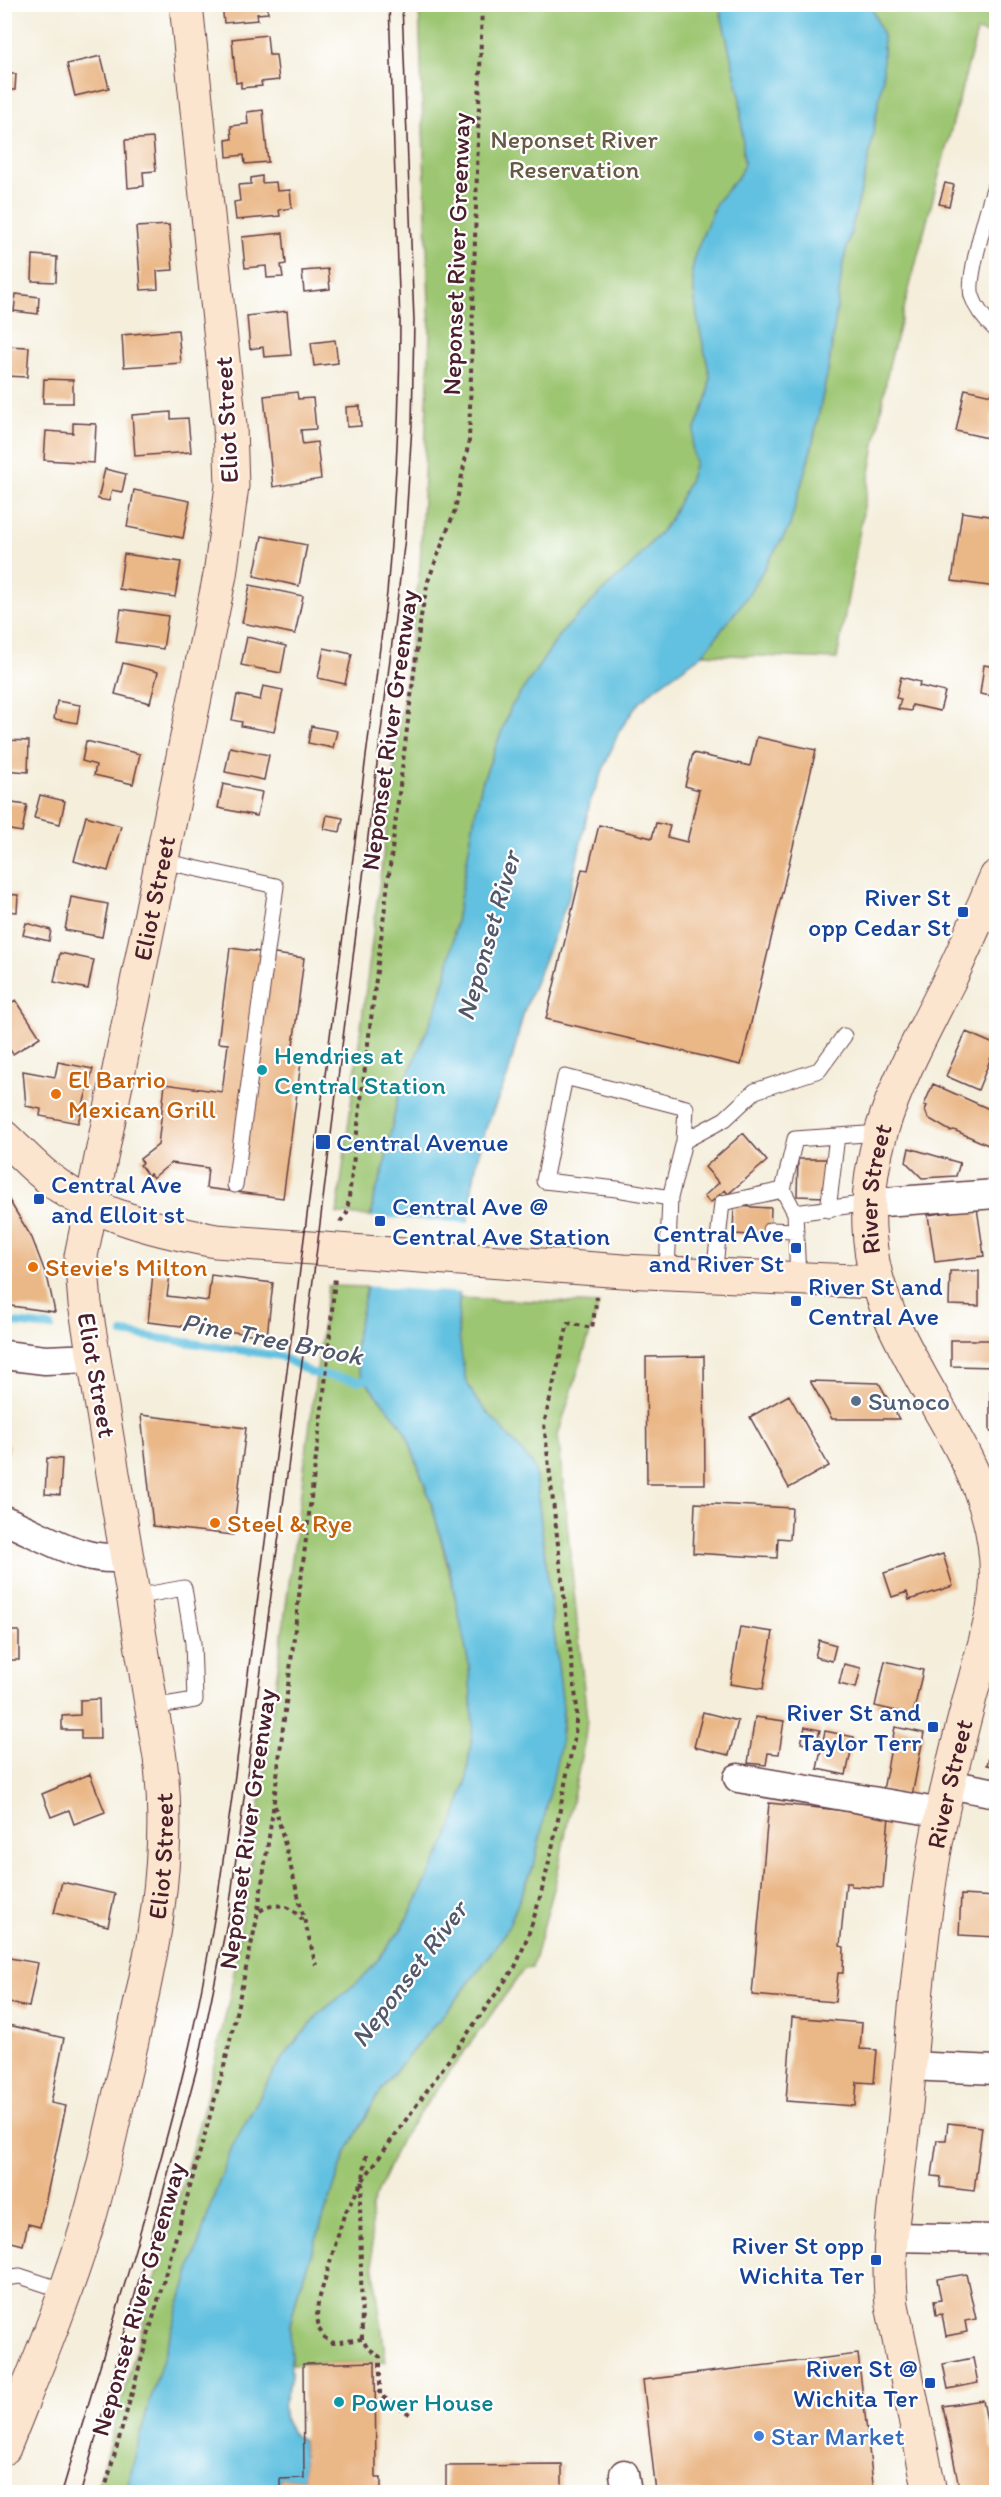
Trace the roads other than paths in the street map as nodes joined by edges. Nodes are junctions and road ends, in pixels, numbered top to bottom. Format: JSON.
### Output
{"nodes":[{"id":1,"x":186,"y":4,"type":"edge"},
{"id":2,"x":996,"y":182,"type":"edge"},
{"id":3,"x":996,"y":330,"type":"edge"},
{"id":4,"x":162,"y":861,"type":"junction"},
{"id":5,"x":996,"y":877,"type":"edge"},
{"id":6,"x":844,"y":1036,"type":"dead end"},
{"id":7,"x":880,"y":1133,"type":"junction"},
{"id":8,"x":837,"y":1136,"type":"junction"},
{"id":9,"x":4,"y":1137,"type":"edge"},
{"id":10,"x":684,"y":1141,"type":"junction"},
{"id":11,"x":235,"y":1185,"type":"dead end"},
{"id":12,"x":783,"y":1190,"type":"junction"},
{"id":13,"x":996,"y":1194,"type":"edge"},
{"id":14,"x":670,"y":1198,"type":"junction"},
{"id":15,"x":869,"y":1203,"type":"junction"},
{"id":16,"x":91,"y":1204,"type":"junction"},
{"id":17,"x":828,"y":1210,"type":"junction"},
{"id":18,"x":795,"y":1213,"type":"junction"},
{"id":19,"x":770,"y":1230,"type":"dead end"},
{"id":20,"x":795,"y":1231,"type":"junction"},
{"id":21,"x":667,"y":1273,"type":"junction"},
{"id":22,"x":714,"y":1275,"type":"junction"},
{"id":23,"x":798,"y":1278,"type":"junction"},
{"id":24,"x":877,"y":1282,"type":"junction"},
{"id":25,"x":4,"y":1355,"type":"edge"},
{"id":26,"x":94,"y":1358,"type":"junction"},
{"id":27,"x":4,"y":1521,"type":"edge"},
{"id":28,"x":127,"y":1557,"type":"junction"},
{"id":29,"x":134,"y":1597,"type":"junction"},
{"id":30,"x":152,"y":1707,"type":"junction"},
{"id":31,"x":738,"y":1778,"type":"dead end"},
{"id":32,"x":996,"y":1793,"type":"edge"},
{"id":33,"x":945,"y":1798,"type":"junction"},
{"id":34,"x":909,"y":2066,"type":"junction"},
{"id":35,"x":996,"y":2070,"type":"edge"},
{"id":36,"x":892,"y":2237,"type":"junction"},
{"id":37,"x":996,"y":2239,"type":"edge"},
{"id":38,"x":4,"y":2278,"type":"edge"},
{"id":39,"x":65,"y":2292,"type":"junction"},
{"id":40,"x":4,"y":2448,"type":"edge"},
{"id":41,"x":930,"y":2493,"type":"edge"}],
"edges":[{"from":1,"to":4,"type":"street","name":"Eliot Street"},
{"from":2,"to":3,"type":"lane"},
{"from":4,"to":11,"type":"lane"},
{"from":4,"to":16,"type":"street","name":"Eliot Street"},
{"from":5,"to":7,"type":"street","name":"River Street"},
{"from":6,"to":10,"type":"lane"},
{"from":7,"to":8,"type":"lane"},
{"from":7,"to":15,"type":"street","name":"River Street"},
{"from":8,"to":12,"type":"lane"},
{"from":8,"to":17,"type":"lane"},
{"from":9,"to":16,"type":"street"},
{"from":10,"to":14,"type":"lane"},
{"from":10,"to":14,"type":"lane"},
{"from":12,"to":18,"type":"lane"},
{"from":12,"to":22,"type":"lane"},
{"from":13,"to":15,"type":"street"},
{"from":14,"to":21,"type":"lane"},
{"from":15,"to":17,"type":"lane"},
{"from":15,"to":24,"type":"street","name":"River Street"},
{"from":16,"to":21,"type":"street"},
{"from":16,"to":26,"type":"street","name":"Eliot Street"},
{"from":17,"to":18,"type":"lane"},
{"from":18,"to":20,"type":"lane"},
{"from":19,"to":20,"type":"lane"},
{"from":20,"to":23,"type":"lane"},
{"from":21,"to":22,"type":"street"},
{"from":22,"to":23,"type":"street"},
{"from":23,"to":24,"type":"street"},
{"from":24,"to":33,"type":"street","name":"River Street"},
{"from":25,"to":26,"type":"street"},
{"from":26,"to":28,"type":"street","name":"Eliot Street"},
{"from":27,"to":28,"type":"street"},
{"from":28,"to":29,"type":"street","name":"Eliot Street"},
{"from":29,"to":30,"type":"street","name":"Eliot Street"},
{"from":29,"to":30,"type":"lane"},
{"from":30,"to":39,"type":"street","name":"Eliot Street"},
{"from":31,"to":33,"type":"street"},
{"from":32,"to":33,"type":"street"},
{"from":33,"to":34,"type":"street","name":"River Street"},
{"from":34,"to":35,"type":"street"},
{"from":34,"to":36,"type":"street","name":"River Street"},
{"from":36,"to":37,"type":"street"},
{"from":36,"to":41,"type":"street","name":"River Street"},
{"from":38,"to":39,"type":"lane"},
{"from":39,"to":40,"type":"street","name":"Eliot Street"}]}
